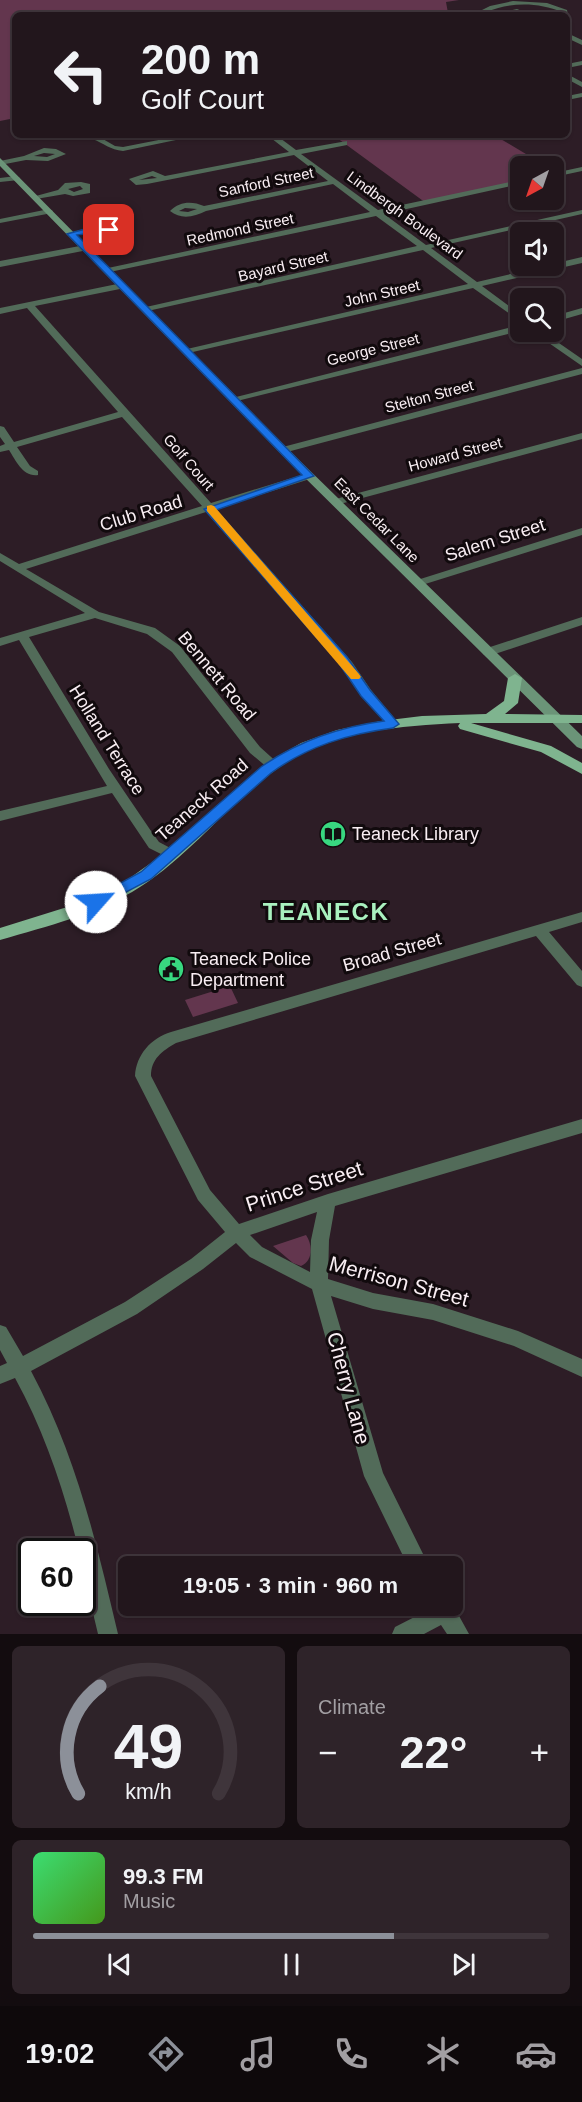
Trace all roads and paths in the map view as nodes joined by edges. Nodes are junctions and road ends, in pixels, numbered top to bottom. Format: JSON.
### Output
{"nodes":[{"id":1,"x":484,"y":12,"type":"edge"},
{"id":2,"x":565,"y":12,"type":"edge"},
{"id":3,"x":97,"y":138,"type":"edge"},
{"id":4,"x":180,"y":138,"type":"edge"},
{"id":5,"x":276,"y":138,"type":"edge"},
{"id":6,"x":344,"y":143,"type":"dead end"},
{"id":7,"x":295,"y":152,"type":"junction"},
{"id":8,"x":26,"y":158,"type":"dead end"},
{"id":9,"x":1,"y":162,"type":"edge"},
{"id":10,"x":582,"y":169,"type":"edge"},
{"id":11,"x":564,"y":173,"type":"edge"},
{"id":12,"x":16,"y":178,"type":"junction"},
{"id":13,"x":165,"y":179,"type":"dead end"},
{"id":14,"x":0,"y":180,"type":"edge"},
{"id":15,"x":334,"y":182,"type":"junction"},
{"id":16,"x":510,"y":184,"type":"edge"},
{"id":17,"x":63,"y":192,"type":"dead end"},
{"id":18,"x":36,"y":197,"type":"junction"},
{"id":19,"x":203,"y":209,"type":"dead end"},
{"id":20,"x":49,"y":211,"type":"junction"},
{"id":21,"x":582,"y":212,"type":"edge"},
{"id":22,"x":379,"y":214,"type":"junction"},
{"id":23,"x":0,"y":221,"type":"edge"},
{"id":24,"x":96,"y":228,"type":"dead end"},
{"id":25,"x":71,"y":234,"type":"junction"},
{"id":26,"x":85,"y":248,"type":"junction"},
{"id":27,"x":425,"y":248,"type":"junction"},
{"id":28,"x":582,"y":260,"type":"edge"},
{"id":29,"x":0,"y":264,"type":"edge"},
{"id":30,"x":108,"y":271,"type":"junction"},
{"id":31,"x":476,"y":285,"type":"junction"},
{"id":32,"x":122,"y":286,"type":"junction"},
{"id":33,"x":29,"y":305,"type":"junction"},
{"id":34,"x":146,"y":310,"type":"junction"},
{"id":35,"x":510,"y":310,"type":"edge"},
{"id":36,"x":0,"y":311,"type":"edge"},
{"id":37,"x":582,"y":311,"type":"edge"},
{"id":38,"x":564,"y":316,"type":"edge"},
{"id":39,"x":510,"y":330,"type":"edge"},
{"id":40,"x":552,"y":342,"type":"edge"},
{"id":41,"x":188,"y":352,"type":"junction"},
{"id":42,"x":582,"y":363,"type":"edge"},
{"id":43,"x":582,"y":371,"type":"edge"},
{"id":44,"x":233,"y":399,"type":"junction"},
{"id":45,"x":124,"y":413,"type":"junction"},
{"id":46,"x":0,"y":429,"type":"edge"},
{"id":47,"x":582,"y":436,"type":"edge"},
{"id":48,"x":14,"y":446,"type":"junction"},
{"id":49,"x":0,"y":449,"type":"edge"},
{"id":50,"x":283,"y":450,"type":"junction"},
{"id":51,"x":34,"y":473,"type":"dead end"},
{"id":52,"x":309,"y":476,"type":"junction"},
{"id":53,"x":336,"y":502,"type":"junction"},
{"id":54,"x":209,"y":509,"type":"junction"},
{"id":55,"x":582,"y":531,"type":"edge"},
{"id":56,"x":0,"y":556,"type":"edge"},
{"id":57,"x":16,"y":568,"type":"junction"},
{"id":58,"x":418,"y":584,"type":"junction"},
{"id":59,"x":95,"y":614,"type":"junction"},
{"id":60,"x":582,"y":621,"type":"edge"},
{"id":61,"x":22,"y":636,"type":"junction"},
{"id":62,"x":0,"y":642,"type":"edge"},
{"id":63,"x":488,"y":652,"type":"junction"},
{"id":64,"x":515,"y":678,"type":"junction"},
{"id":65,"x":557,"y":719,"type":"junction"},
{"id":66,"x":582,"y":719,"type":"edge"},
{"id":67,"x":487,"y":720,"type":"junction"},
{"id":68,"x":444,"y":721,"type":"junction"},
{"id":69,"x":393,"y":724,"type":"junction"},
{"id":70,"x":582,"y":744,"type":"edge"},
{"id":71,"x":273,"y":765,"type":"junction"},
{"id":72,"x":582,"y":769,"type":"edge"},
{"id":73,"x":115,"y":788,"type":"junction"},
{"id":74,"x":0,"y":816,"type":"edge"},
{"id":75,"x":171,"y":854,"type":"junction"},
{"id":76,"x":582,"y":917,"type":"edge"},
{"id":77,"x":539,"y":930,"type":"junction"},
{"id":78,"x":0,"y":934,"type":"edge"},
{"id":79,"x":582,"y":981,"type":"edge"},
{"id":80,"x":148,"y":1057,"type":"joint"},
{"id":81,"x":582,"y":1126,"type":"edge"},
{"id":82,"x":328,"y":1201,"type":"junction"},
{"id":83,"x":237,"y":1233,"type":"junction"},
{"id":84,"x":320,"y":1284,"type":"junction"},
{"id":85,"x":0,"y":1333,"type":"edge"},
{"id":86,"x":20,"y":1367,"type":"junction"},
{"id":87,"x":582,"y":1368,"type":"edge"},
{"id":88,"x":0,"y":1375,"type":"edge"},
{"id":89,"x":414,"y":1556,"type":"edge"},
{"id":90,"x":432,"y":1616,"type":"edge"},
{"id":91,"x":447,"y":1616,"type":"edge"},
{"id":92,"x":108,"y":1634,"type":"edge"},
{"id":93,"x":402,"y":1634,"type":"edge"},
{"id":94,"x":459,"y":1634,"type":"edge"}],
"edges":[{"from":1,"to":2,"type":"street"},
{"from":3,"to":4,"type":"street"},
{"from":5,"to":7,"type":"street","name":"Lindbergh Boulevard"},
{"from":6,"to":7,"type":"street"},
{"from":7,"to":13,"type":"street"},
{"from":7,"to":15,"type":"street","name":"Lindbergh Boulevard"},
{"from":8,"to":9,"type":"street"},
{"from":9,"to":12,"type":"street","name":"East Cedar Lane"},
{"from":10,"to":11,"type":"street"},
{"from":12,"to":14,"type":"street"},
{"from":12,"to":18,"type":"street","name":"East Cedar Lane"},
{"from":15,"to":19,"type":"street","name":"Sanford Street"},
{"from":15,"to":22,"type":"street","name":"Lindbergh Boulevard"},
{"from":16,"to":22,"type":"street","name":"Redmond Street"},
{"from":17,"to":18,"type":"street"},
{"from":18,"to":20,"type":"street","name":"East Cedar Lane"},
{"from":20,"to":23,"type":"street"},
{"from":20,"to":25,"type":"street","name":"East Cedar Lane"},
{"from":21,"to":27,"type":"street","name":"Bayard Street"},
{"from":22,"to":27,"type":"street","name":"Lindbergh Boulevard"},
{"from":22,"to":30,"type":"street","name":"Redmond Street"},
{"from":24,"to":25,"type":"street"},
{"from":25,"to":26,"type":"street","name":"East Cedar Lane"},
{"from":26,"to":29,"type":"street"},
{"from":26,"to":30,"type":"street","name":"East Cedar Lane"},
{"from":27,"to":31,"type":"street","name":"Lindbergh Boulevard"},
{"from":27,"to":34,"type":"street","name":"Bayard Street"},
{"from":28,"to":31,"type":"street","name":"John Street"},
{"from":30,"to":32,"type":"street","name":"East Cedar Lane"},
{"from":31,"to":35,"type":"street","name":"Lindbergh Boulevard"},
{"from":31,"to":41,"type":"street","name":"John Street"},
{"from":32,"to":33,"type":"street"},
{"from":32,"to":34,"type":"street","name":"East Cedar Lane"},
{"from":33,"to":36,"type":"street"},
{"from":33,"to":45,"type":"street","name":"Golf Court"},
{"from":34,"to":41,"type":"street","name":"East Cedar Lane"},
{"from":37,"to":38,"type":"street"},
{"from":39,"to":44,"type":"street","name":"George Street"},
{"from":40,"to":42,"type":"street"},
{"from":41,"to":44,"type":"street","name":"East Cedar Lane"},
{"from":43,"to":50,"type":"street","name":"Stelton Street"},
{"from":44,"to":50,"type":"street","name":"East Cedar Lane"},
{"from":45,"to":48,"type":"street"},
{"from":45,"to":54,"type":"street","name":"Golf Court"},
{"from":46,"to":48,"type":"street"},
{"from":47,"to":53,"type":"street","name":"Howard Street"},
{"from":48,"to":49,"type":"street"},
{"from":48,"to":51,"type":"street"},
{"from":50,"to":52,"type":"street","name":"East Cedar Lane"},
{"from":52,"to":53,"type":"street","name":"East Cedar Lane"},
{"from":52,"to":54,"type":"street","name":"Club Road"},
{"from":53,"to":58,"type":"street","name":"East Cedar Lane"},
{"from":54,"to":57,"type":"street","name":"Club Road"},
{"from":54,"to":69,"type":"street","name":"Golf Court"},
{"from":55,"to":58,"type":"street","name":"Salem Street"},
{"from":56,"to":57,"type":"street","name":"Bennett Road"},
{"from":57,"to":59,"type":"street","name":"Bennett Road"},
{"from":58,"to":63,"type":"street","name":"East Cedar Lane"},
{"from":59,"to":61,"type":"street"},
{"from":59,"to":71,"type":"street","name":"Bennett Road"},
{"from":60,"to":63,"type":"street"},
{"from":61,"to":62,"type":"street"},
{"from":61,"to":73,"type":"street","name":"Holland Terrace"},
{"from":63,"to":64,"type":"street","name":"East Cedar Lane"},
{"from":64,"to":65,"type":"street","name":"East Cedar Lane"},
{"from":64,"to":67,"type":"main road"},
{"from":65,"to":66,"type":"main road","name":"Teaneck Road"},
{"from":65,"to":67,"type":"main road","name":"Teaneck Road"},
{"from":65,"to":70,"type":"street","name":"East Cedar Lane"},
{"from":67,"to":68,"type":"main road","name":"Teaneck Road"},
{"from":68,"to":69,"type":"main road","name":"Teaneck Road"},
{"from":68,"to":72,"type":"main road"},
{"from":69,"to":71,"type":"main road","name":"Teaneck Road"},
{"from":71,"to":75,"type":"main road","name":"Teaneck Road"},
{"from":73,"to":74,"type":"street"},
{"from":73,"to":75,"type":"street","name":"Holland Terrace"},
{"from":75,"to":78,"type":"main road","name":"Teaneck Road"},
{"from":76,"to":77,"type":"street","name":"Broad Street"},
{"from":77,"to":79,"type":"street"},
{"from":77,"to":80,"type":"street","name":"Broad Street"},
{"from":80,"to":83,"type":"street","name":"Merrison Street"},
{"from":81,"to":82,"type":"street","name":"Prince Street"},
{"from":82,"to":83,"type":"street","name":"Prince Street"},
{"from":82,"to":84,"type":"street","name":"Cherry Lane"},
{"from":83,"to":84,"type":"street","name":"Merrison Street"},
{"from":83,"to":86,"type":"street","name":"Prince Street"},
{"from":84,"to":87,"type":"street","name":"Merrison Street"},
{"from":84,"to":89,"type":"street","name":"Cherry Lane"},
{"from":85,"to":86,"type":"street"},
{"from":86,"to":88,"type":"street","name":"Prince Street"},
{"from":86,"to":92,"type":"street"},
{"from":90,"to":93,"type":"street"},
{"from":91,"to":94,"type":"street"}]}
